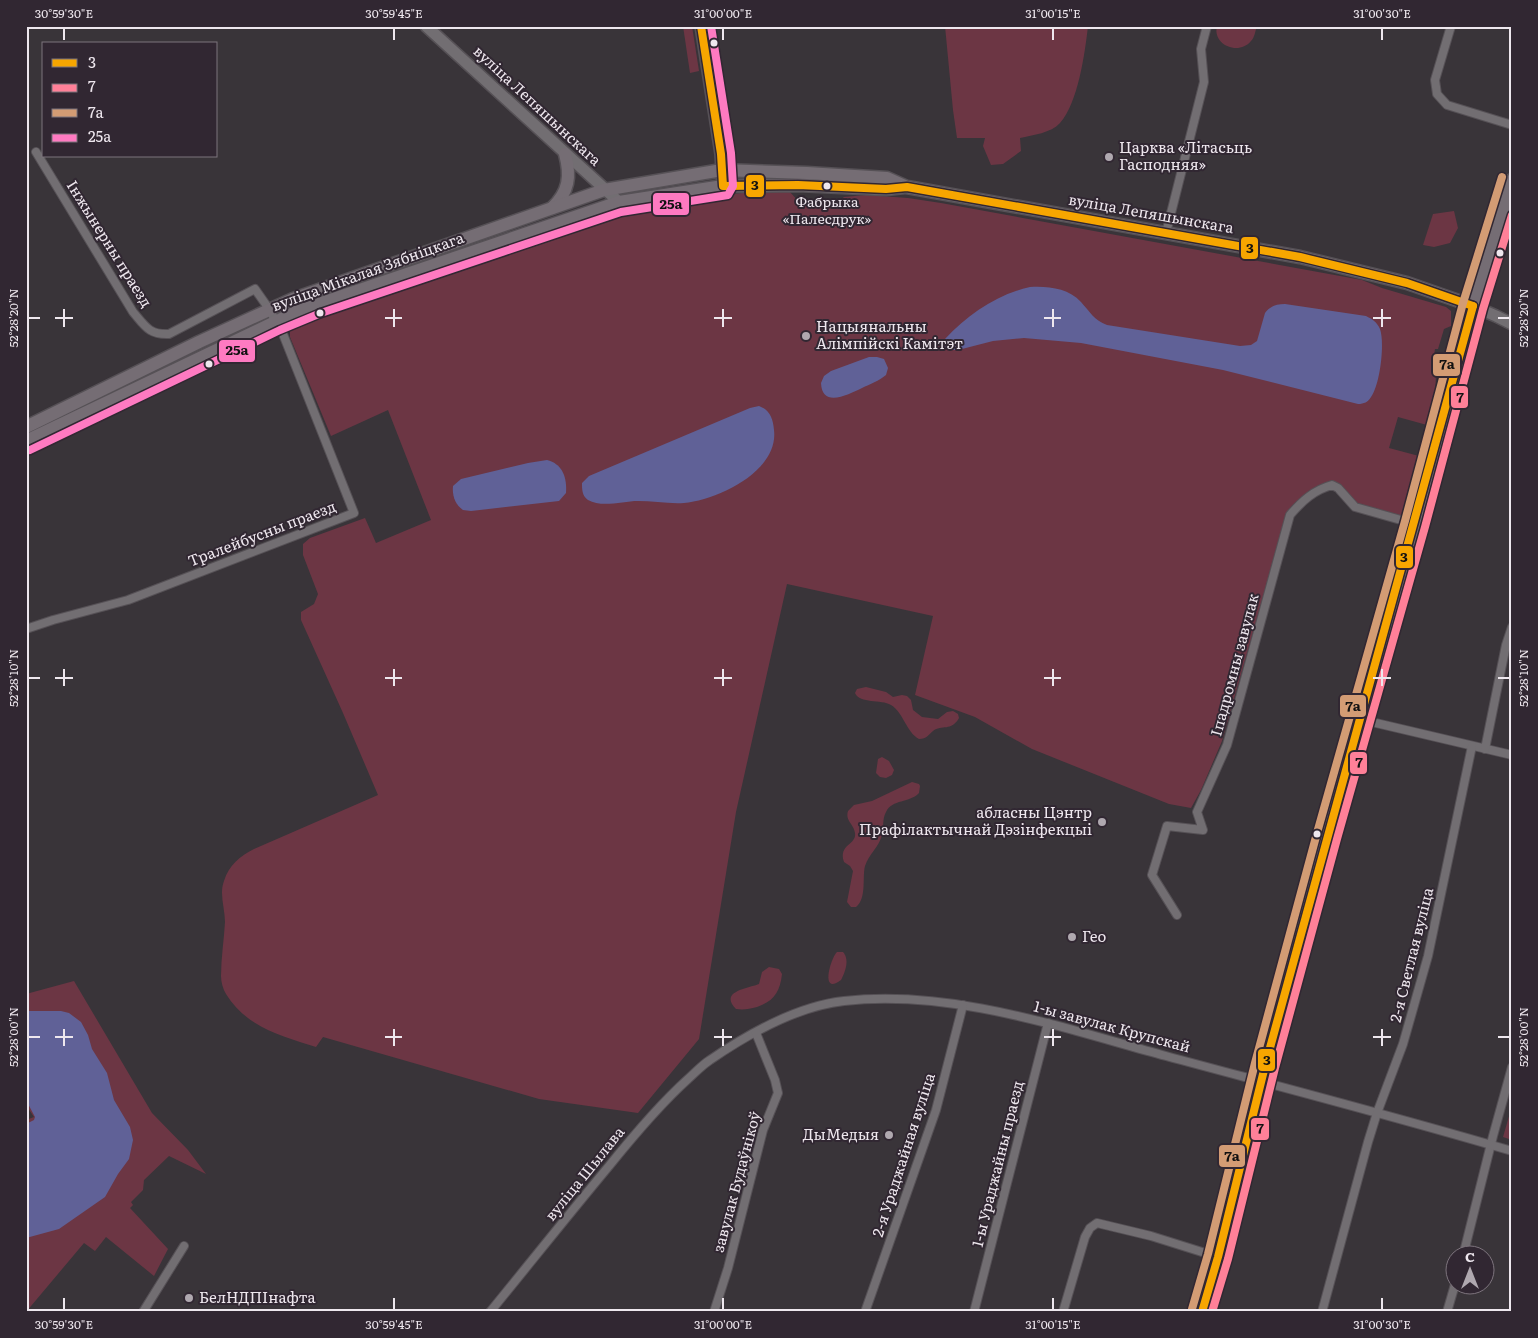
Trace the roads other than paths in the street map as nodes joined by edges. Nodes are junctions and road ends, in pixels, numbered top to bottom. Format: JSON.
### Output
{"nodes":[{"id":1,"x":426,"y":26,"type":"edge"},
{"id":2,"x":701,"y":26,"type":"edge"},
{"id":3,"x":1207,"y":26,"type":"edge"},
{"id":4,"x":1451,"y":26,"type":"edge"},
{"id":5,"x":1512,"y":125,"type":"edge"},
{"id":6,"x":36,"y":152,"type":"dead end"},
{"id":7,"x":565,"y":154,"type":"junction"},
{"id":8,"x":722,"y":170,"type":"junction"},
{"id":9,"x":1512,"y":180,"type":"edge"},
{"id":10,"x":723,"y":186,"type":"junction"},
{"id":11,"x":907,"y":187,"type":"junction"},
{"id":12,"x":604,"y":190,"type":"junction"},
{"id":13,"x":619,"y":202,"type":"junction"},
{"id":14,"x":551,"y":209,"type":"junction"},
{"id":15,"x":1166,"y":233,"type":"junction"},
{"id":16,"x":1473,"y":306,"type":"junction"},
{"id":17,"x":269,"y":309,"type":"junction"},
{"id":18,"x":276,"y":321,"type":"junction"},
{"id":19,"x":1512,"y":324,"type":"edge"},
{"id":20,"x":26,"y":427,"type":"edge"},
{"id":21,"x":26,"y":441,"type":"edge"},
{"id":22,"x":1414,"y":524,"type":"junction"},
{"id":23,"x":1512,"y":627,"type":"edge"},
{"id":24,"x":26,"y":630,"type":"edge"},
{"id":25,"x":1359,"y":719,"type":"junction"},
{"id":26,"x":1472,"y":746,"type":"junction"},
{"id":27,"x":1485,"y":749,"type":"junction"},
{"id":28,"x":1512,"y":755,"type":"edge"},
{"id":29,"x":1177,"y":915,"type":"dead end"},
{"id":30,"x":963,"y":1005,"type":"junction"},
{"id":31,"x":1048,"y":1023,"type":"junction"},
{"id":32,"x":756,"y":1033,"type":"junction"},
{"id":33,"x":709,"y":1061,"type":"joint"},
{"id":34,"x":1512,"y":1067,"type":"edge"},
{"id":35,"x":1261,"y":1080,"type":"junction"},
{"id":36,"x":1377,"y":1113,"type":"junction"},
{"id":37,"x":1490,"y":1144,"type":"junction"},
{"id":38,"x":1512,"y":1151,"type":"edge"},
{"id":39,"x":184,"y":1246,"type":"dead end"},
{"id":40,"x":1465,"y":1246,"type":"edge"},
{"id":41,"x":1218,"y":1257,"type":"junction"},
{"id":42,"x":1451,"y":1296,"type":"edge"},
{"id":43,"x":143,"y":1312,"type":"edge"},
{"id":44,"x":490,"y":1312,"type":"edge"},
{"id":45,"x":714,"y":1312,"type":"edge"},
{"id":46,"x":865,"y":1312,"type":"edge"},
{"id":47,"x":974,"y":1312,"type":"edge"},
{"id":48,"x":1063,"y":1312,"type":"edge"},
{"id":49,"x":1202,"y":1312,"type":"edge"},
{"id":50,"x":1322,"y":1312,"type":"edge"},
{"id":51,"x":1446,"y":1312,"type":"edge"}],
"edges":[{"from":1,"to":7,"type":"main road","name":"вуліца Лепяшынскага"},
{"from":2,"to":8,"type":"main road"},
{"from":3,"to":15,"type":"street"},
{"from":4,"to":5,"type":"street"},
{"from":6,"to":17,"type":"street","name":"Інжынерны праезд"},
{"from":7,"to":12,"type":"main road","name":"вуліца Лепяшынскага"},
{"from":7,"to":14,"type":"main road"},
{"from":8,"to":10,"type":"main road"},
{"from":8,"to":11,"type":"main road","name":"вуліца Лепяшынскага"},
{"from":8,"to":12,"type":"main road","name":"вуліца Лепяшынскага"},
{"from":9,"to":16,"type":"main road"},
{"from":10,"to":11,"type":"main road","name":"вуліца Лепяшынскага"},
{"from":10,"to":13,"type":"main road","name":"вуліца Лепяшынскага"},
{"from":11,"to":15,"type":"main road","name":"вуліца Лепяшынскага"},
{"from":12,"to":13,"type":"main road","name":"вуліца Лепяшынскага"},
{"from":12,"to":14,"type":"main road","name":"вуліца Мікалая Зябніцкага"},
{"from":13,"to":18,"type":"main road","name":"вуліца Мікалая Зябніцкага"},
{"from":14,"to":17,"type":"main road","name":"вуліца Мікалая Зябніцкага"},
{"from":15,"to":16,"type":"main road","name":"вуліца Лепяшынскага"},
{"from":16,"to":19,"type":"main road"},
{"from":16,"to":22,"type":"main road"},
{"from":17,"to":18,"type":"street","name":"Тралейбусны праезд"},
{"from":17,"to":20,"type":"main road","name":"вуліца Мікалая Зябніцкага"},
{"from":18,"to":21,"type":"main road","name":"вуліца Мікалая Зябніцкага"},
{"from":18,"to":24,"type":"street","name":"Тралейбусны праезд"},
{"from":22,"to":25,"type":"main road"},
{"from":22,"to":29,"type":"street","name":"Іпадромны завулак"},
{"from":23,"to":27,"type":"street"},
{"from":25,"to":26,"type":"street"},
{"from":25,"to":35,"type":"main road"},
{"from":26,"to":27,"type":"street"},
{"from":26,"to":36,"type":"street","name":"2-я Светлая вуліца"},
{"from":27,"to":28,"type":"street"},
{"from":30,"to":31,"type":"street","name":"1-ы завулак Крупскай"},
{"from":30,"to":32,"type":"street","name":"1-ы завулак Крупскай"},
{"from":30,"to":46,"type":"street","name":"2-я Ураджайная вуліца"},
{"from":31,"to":35,"type":"street","name":"1-ы завулак Крупскай"},
{"from":31,"to":47,"type":"street","name":"1-ы Ураджайны праезд"},
{"from":32,"to":33,"type":"street","name":"1-ы завулак Крупскай"},
{"from":32,"to":45,"type":"street","name":"завулак Будаўнікоў"},
{"from":33,"to":44,"type":"street","name":"вуліца Шылава"},
{"from":34,"to":37,"type":"street"},
{"from":35,"to":36,"type":"street","name":"1-ы завулак Крупскай"},
{"from":35,"to":41,"type":"main road"},
{"from":36,"to":37,"type":"street","name":"1-ы завулак Крупскай"},
{"from":36,"to":50,"type":"street","name":"2-я Светлая вуліца"},
{"from":37,"to":38,"type":"street","name":"1-ы завулак Крупскай"},
{"from":37,"to":40,"type":"street"},
{"from":39,"to":43,"type":"street"},
{"from":41,"to":48,"type":"street"},
{"from":41,"to":49,"type":"main road"},
{"from":42,"to":51,"type":"street"}]}
